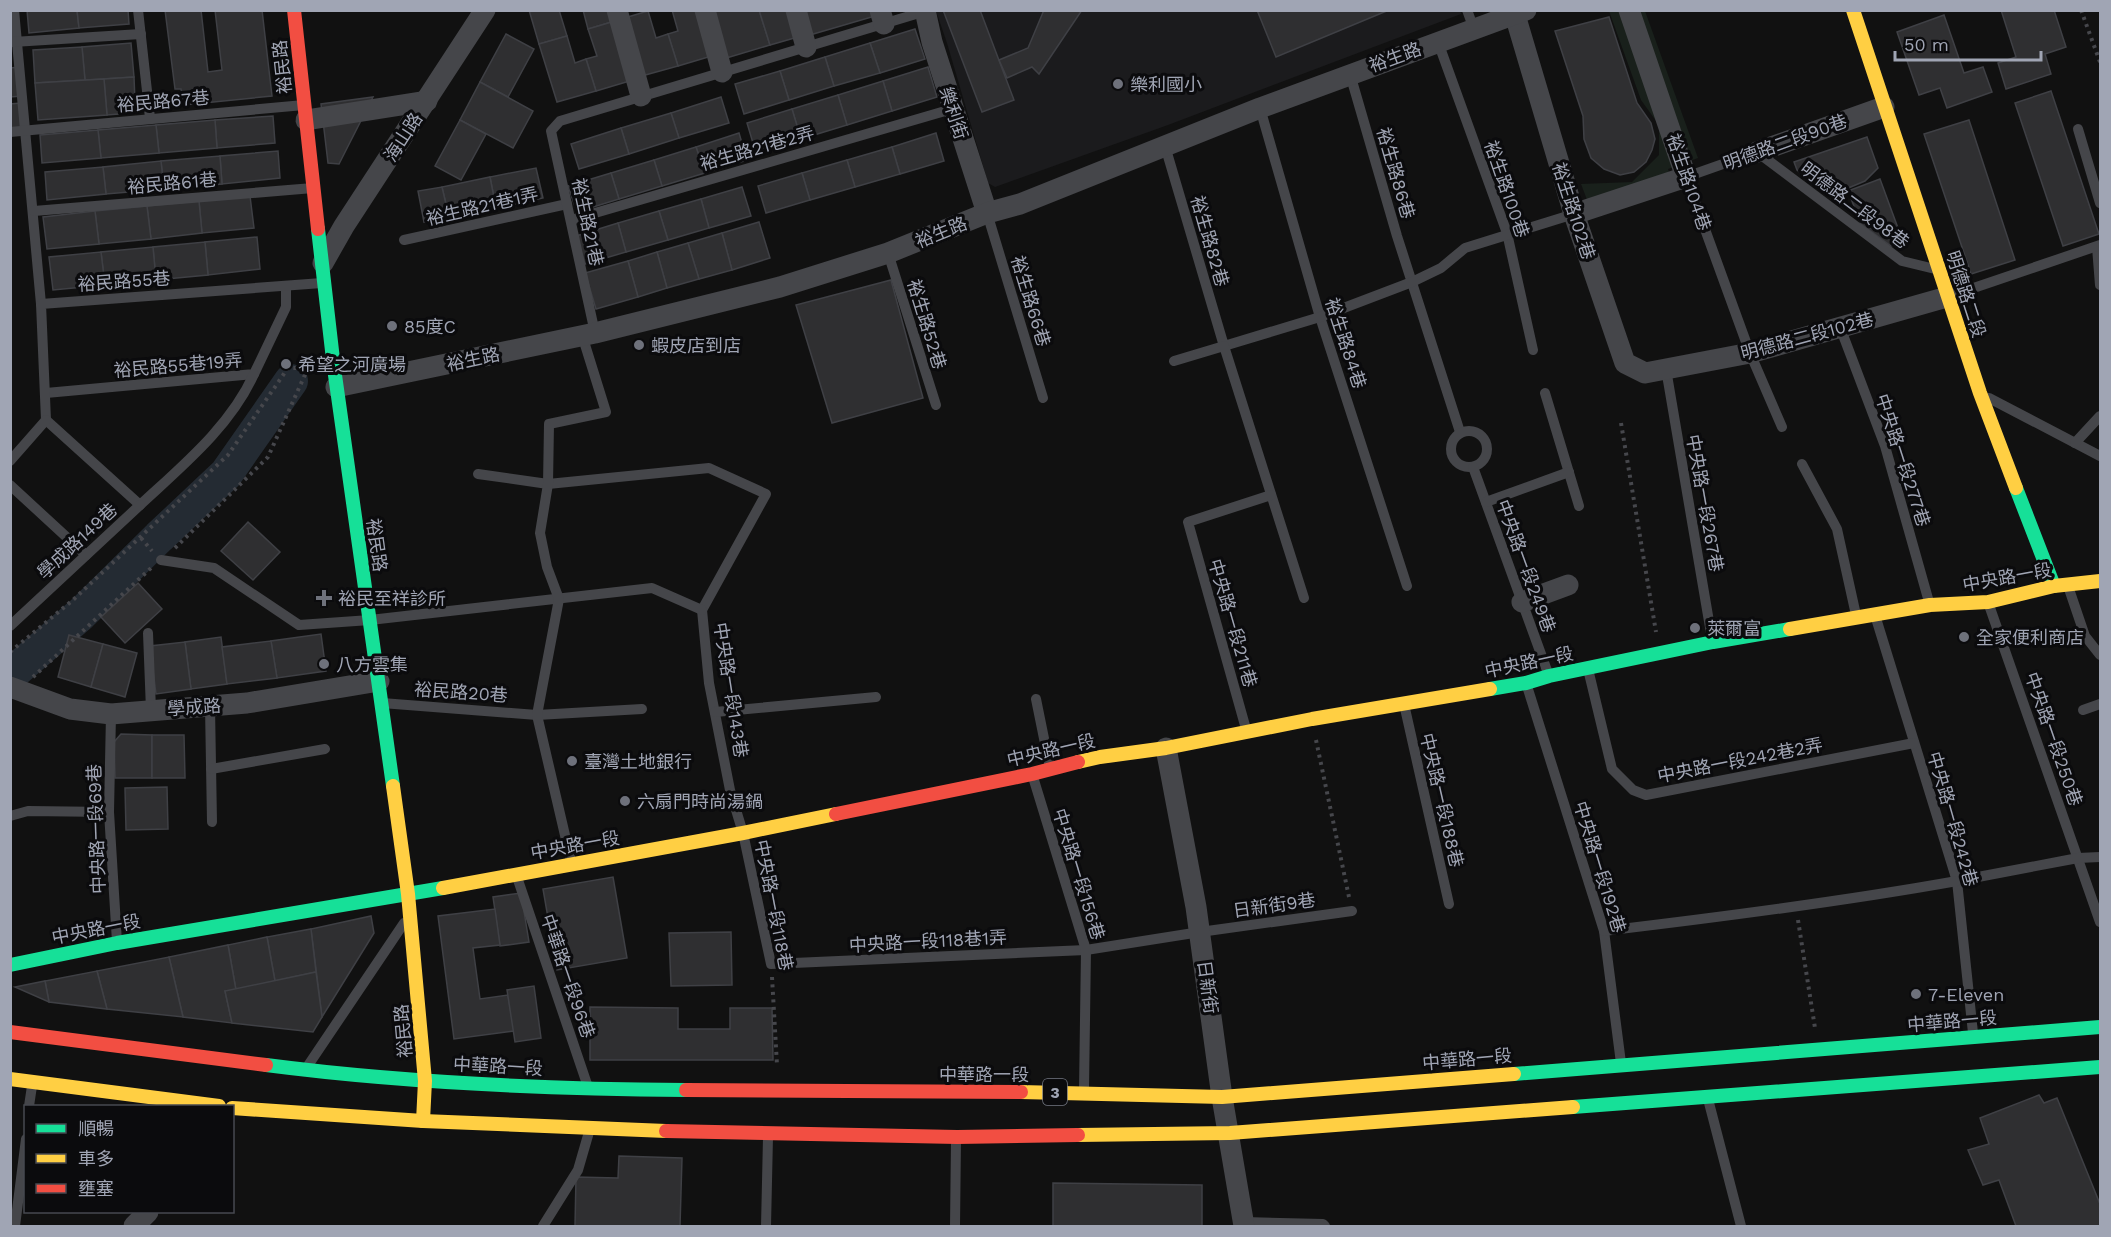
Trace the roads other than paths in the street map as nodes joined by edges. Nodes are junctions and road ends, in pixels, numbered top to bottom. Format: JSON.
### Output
{"nodes":[{"id":1,"x":14,"y":10,"type":"edge"},
{"id":2,"x":138,"y":10,"type":"edge"},
{"id":3,"x":294,"y":10,"type":"edge"},
{"id":4,"x":485,"y":10,"type":"edge"},
{"id":5,"x":617,"y":10,"type":"edge"},
{"id":6,"x":705,"y":10,"type":"edge"},
{"id":7,"x":796,"y":10,"type":"edge"},
{"id":8,"x":1629,"y":10,"type":"edge"},
{"id":9,"x":1853,"y":10,"type":"edge"},
{"id":10,"x":926,"y":11,"type":"edge"},
{"id":11,"x":1520,"y":13,"type":"edge"},
{"id":12,"x":882,"y":17,"type":"edge"},
{"id":13,"x":1471,"y":20,"type":"edge"},
{"id":14,"x":141,"y":34,"type":"junction"},
{"id":15,"x":14,"y":42,"type":"edge"},
{"id":16,"x":1438,"y":42,"type":"junction"},
{"id":17,"x":806,"y":47,"type":"junction"},
{"id":18,"x":722,"y":72,"type":"junction"},
{"id":19,"x":1350,"y":74,"type":"junction"},
{"id":20,"x":641,"y":96,"type":"junction"},
{"id":21,"x":427,"y":100,"type":"junction"},
{"id":22,"x":1884,"y":107,"type":"junction"},
{"id":23,"x":1260,"y":108,"type":"junction"},
{"id":24,"x":952,"y":109,"type":"junction"},
{"id":25,"x":305,"y":112,"type":"junction"},
{"id":26,"x":150,"y":118,"type":"junction"},
{"id":27,"x":2078,"y":129,"type":"dead end"},
{"id":28,"x":25,"y":131,"type":"junction"},
{"id":29,"x":10,"y":132,"type":"edge"},
{"id":30,"x":1165,"y":146,"type":"junction"},
{"id":31,"x":1757,"y":152,"type":"junction"},
{"id":32,"x":1686,"y":177,"type":"junction"},
{"id":33,"x":313,"y":188,"type":"junction"},
{"id":34,"x":2100,"y":203,"type":"edge"},
{"id":35,"x":567,"y":204,"type":"junction"},
{"id":36,"x":34,"y":211,"type":"junction"},
{"id":37,"x":987,"y":213,"type":"junction"},
{"id":38,"x":1574,"y":214,"type":"junction"},
{"id":39,"x":571,"y":220,"type":"junction"},
{"id":40,"x":1507,"y":233,"type":"junction"},
{"id":41,"x":404,"y":240,"type":"dead end"},
{"id":42,"x":2099,"y":246,"type":"edge"},
{"id":43,"x":888,"y":253,"type":"junction"},
{"id":44,"x":1939,"y":269,"type":"junction"},
{"id":45,"x":324,"y":273,"type":"junction"},
{"id":46,"x":1412,"y":282,"type":"junction"},
{"id":47,"x":2100,"y":285,"type":"edge"},
{"id":48,"x":286,"y":286,"type":"junction"},
{"id":49,"x":1947,"y":297,"type":"junction"},
{"id":50,"x":41,"y":304,"type":"junction"},
{"id":51,"x":1320,"y":317,"type":"junction"},
{"id":52,"x":1840,"y":327,"type":"junction"},
{"id":53,"x":588,"y":334,"type":"junction"},
{"id":54,"x":1224,"y":346,"type":"junction"},
{"id":55,"x":1533,"y":350,"type":"dead end"},
{"id":56,"x":1750,"y":353,"type":"junction"},
{"id":57,"x":1174,"y":361,"type":"dead end"},
{"id":58,"x":1666,"y":369,"type":"junction"},
{"id":59,"x":254,"y":375,"type":"junction"},
{"id":60,"x":335,"y":378,"type":"junction"},
{"id":61,"x":46,"y":393,"type":"junction"},
{"id":62,"x":1545,"y":393,"type":"dead end"},
{"id":63,"x":1980,"y":393,"type":"junction"},
{"id":64,"x":1043,"y":398,"type":"dead end"},
{"id":65,"x":936,"y":405,"type":"dead end"},
{"id":66,"x":2100,"y":416,"type":"edge"},
{"id":67,"x":46,"y":420,"type":"junction"},
{"id":68,"x":1782,"y":427,"type":"dead end"},
{"id":69,"x":1460,"y":432,"type":"junction"},
{"id":70,"x":2075,"y":442,"type":"junction"},
{"id":71,"x":2100,"y":456,"type":"edge"},
{"id":72,"x":10,"y":461,"type":"edge"},
{"id":73,"x":1802,"y":464,"type":"dead end"},
{"id":74,"x":1473,"y":467,"type":"junction"},
{"id":75,"x":1569,"y":472,"type":"junction"},
{"id":76,"x":478,"y":474,"type":"dead end"},
{"id":77,"x":548,"y":484,"type":"junction"},
{"id":78,"x":10,"y":485,"type":"edge"},
{"id":79,"x":1271,"y":495,"type":"junction"},
{"id":80,"x":1486,"y":502,"type":"junction"},
{"id":81,"x":140,"y":505,"type":"junction"},
{"id":82,"x":1579,"y":506,"type":"dead end"},
{"id":83,"x":86,"y":555,"type":"junction"},
{"id":84,"x":161,"y":560,"type":"road end"},
{"id":85,"x":2100,"y":581,"type":"edge"},
{"id":86,"x":1568,"y":585,"type":"dead end"},
{"id":87,"x":2068,"y":585,"type":"junction"},
{"id":88,"x":1407,"y":586,"type":"dead end"},
{"id":89,"x":2054,"y":586,"type":"junction"},
{"id":90,"x":1304,"y":598,"type":"dead end"},
{"id":91,"x":559,"y":599,"type":"junction"},
{"id":92,"x":1522,"y":602,"type":"junction"},
{"id":93,"x":1988,"y":602,"type":"junction"},
{"id":94,"x":1930,"y":605,"type":"junction"},
{"id":95,"x":702,"y":610,"type":"junction"},
{"id":96,"x":1875,"y":615,"type":"junction"},
{"id":97,"x":1857,"y":618,"type":"junction"},
{"id":98,"x":370,"y":620,"type":"junction"},
{"id":99,"x":10,"y":626,"type":"edge"},
{"id":100,"x":148,"y":633,"type":"dead end"},
{"id":101,"x":1713,"y":642,"type":"junction"},
{"id":102,"x":2100,"y":655,"type":"edge"},
{"id":103,"x":1588,"y":668,"type":"junction"},
{"id":104,"x":1549,"y":676,"type":"junction"},
{"id":105,"x":379,"y":681,"type":"junction"},
{"id":106,"x":1526,"y":683,"type":"junction"},
{"id":107,"x":14,"y":689,"type":"edge"},
{"id":108,"x":876,"y":698,"type":"dead end"},
{"id":109,"x":1036,"y":699,"type":"dead end"},
{"id":110,"x":382,"y":703,"type":"junction"},
{"id":111,"x":1404,"y":704,"type":"junction"},
{"id":112,"x":2100,"y":704,"type":"edge"},
{"id":113,"x":210,"y":706,"type":"junction"},
{"id":114,"x":642,"y":709,"type":"dead end"},
{"id":115,"x":151,"y":710,"type":"junction"},
{"id":116,"x":2083,"y":710,"type":"dead end"},
{"id":117,"x":715,"y":712,"type":"junction"},
{"id":118,"x":111,"y":714,"type":"junction"},
{"id":119,"x":537,"y":715,"type":"junction"},
{"id":120,"x":1247,"y":732,"type":"junction"},
{"id":121,"x":1914,"y":743,"type":"junction"},
{"id":122,"x":1166,"y":748,"type":"junction"},
{"id":123,"x":325,"y":749,"type":"dead end"},
{"id":124,"x":1050,"y":768,"type":"junction"},
{"id":125,"x":211,"y":769,"type":"junction"},
{"id":126,"x":1032,"y":774,"type":"junction"},
{"id":127,"x":109,"y":812,"type":"junction"},
{"id":128,"x":10,"y":816,"type":"edge"},
{"id":129,"x":212,"y":822,"type":"dead end"},
{"id":130,"x":743,"y":833,"type":"junction"},
{"id":131,"x":2100,"y":857,"type":"edge"},
{"id":132,"x":2078,"y":858,"type":"junction"},
{"id":133,"x":572,"y":864,"type":"junction"},
{"id":134,"x":516,"y":874,"type":"junction"},
{"id":135,"x":1978,"y":877,"type":"dead end"},
{"id":136,"x":1957,"y":881,"type":"junction"},
{"id":137,"x":408,"y":894,"type":"junction"},
{"id":138,"x":1449,"y":904,"type":"dead end"},
{"id":139,"x":1352,"y":911,"type":"road end"},
{"id":140,"x":410,"y":914,"type":"junction"},
{"id":141,"x":2100,"y":922,"type":"edge"},
{"id":142,"x":1604,"y":931,"type":"junction"},
{"id":143,"x":1200,"y":932,"type":"junction"},
{"id":144,"x":117,"y":943,"type":"junction"},
{"id":145,"x":1086,"y":950,"type":"junction"},
{"id":146,"x":771,"y":964,"type":"joint"},
{"id":147,"x":10,"y":965,"type":"edge"},
{"id":148,"x":2100,"y":1026,"type":"edge"},
{"id":149,"x":10,"y":1032,"type":"edge"},
{"id":150,"x":1974,"y":1038,"type":"junction"},
{"id":151,"x":1622,"y":1065,"type":"junction"},
{"id":152,"x":2100,"y":1067,"type":"edge"},
{"id":153,"x":305,"y":1070,"type":"junction"},
{"id":154,"x":10,"y":1079,"type":"edge"},
{"id":155,"x":425,"y":1081,"type":"junction"},
{"id":156,"x":32,"y":1082,"type":"junction"},
{"id":157,"x":589,"y":1089,"type":"junction"},
{"id":158,"x":1084,"y":1093,"type":"junction"},
{"id":159,"x":1707,"y":1096,"type":"junction"},
{"id":160,"x":1222,"y":1097,"type":"junction"},
{"id":161,"x":29,"y":1105,"type":"edge"},
{"id":162,"x":195,"y":1105,"type":"edge"},
{"id":163,"x":234,"y":1110,"type":"edge"},
{"id":164,"x":423,"y":1121,"type":"junction"},
{"id":165,"x":590,"y":1129,"type":"junction"},
{"id":166,"x":1230,"y":1133,"type":"junction"},
{"id":167,"x":768,"y":1134,"type":"junction"},
{"id":168,"x":957,"y":1137,"type":"junction"},
{"id":169,"x":24,"y":1155,"type":"edge"},
{"id":170,"x":147,"y":1213,"type":"edge"},
{"id":171,"x":1244,"y":1224,"type":"edge"},
{"id":172,"x":15,"y":1227,"type":"edge"},
{"id":173,"x":134,"y":1227,"type":"edge"},
{"id":174,"x":543,"y":1227,"type":"edge"},
{"id":175,"x":766,"y":1227,"type":"edge"},
{"id":176,"x":955,"y":1227,"type":"edge"},
{"id":177,"x":1325,"y":1227,"type":"edge"},
{"id":178,"x":1741,"y":1227,"type":"edge"}],
"edges":[{"from":1,"to":15,"type":"lane"},
{"from":2,"to":14,"type":"lane"},
{"from":3,"to":25,"type":"main road","name":"裕民路"},
{"from":4,"to":21,"type":"street","name":"海山路"},
{"from":5,"to":20,"type":"street"},
{"from":6,"to":18,"type":"street"},
{"from":7,"to":17,"type":"street"},
{"from":8,"to":32,"type":"street","name":"裕生路104巷"},
{"from":9,"to":22,"type":"main road","name":"明德路二段"},
{"from":10,"to":12,"type":"lane"},
{"from":10,"to":24,"type":"street","name":"樂利街"},
{"from":11,"to":13,"type":"street","name":"裕生路"},
{"from":11,"to":38,"type":"street","name":"裕生路102巷"},
{"from":12,"to":17,"type":"lane"},
{"from":13,"to":16,"type":"street","name":"裕生路"},
{"from":14,"to":15,"type":"lane"},
{"from":14,"to":26,"type":"lane"},
{"from":15,"to":28,"type":"lane"},
{"from":16,"to":19,"type":"street","name":"裕生路"},
{"from":16,"to":40,"type":"lane","name":"裕生路100巷"},
{"from":17,"to":18,"type":"lane"},
{"from":18,"to":20,"type":"lane"},
{"from":19,"to":23,"type":"street","name":"裕生路"},
{"from":19,"to":46,"type":"lane","name":"裕生路86巷"},
{"from":20,"to":35,"type":"lane","name":"裕生路21巷"},
{"from":21,"to":25,"type":"street"},
{"from":21,"to":45,"type":"street","name":"海山路"},
{"from":22,"to":31,"type":"street","name":"明德路二段90巷"},
{"from":22,"to":44,"type":"main road","name":"明德路二段"},
{"from":23,"to":30,"type":"street","name":"裕生路"},
{"from":23,"to":51,"type":"lane","name":"裕生路84巷"},
{"from":24,"to":37,"type":"street","name":"樂利街"},
{"from":24,"to":39,"type":"lane","name":"裕生路21巷2弄"},
{"from":25,"to":26,"type":"lane","name":"裕民路67巷"},
{"from":25,"to":33,"type":"main road","name":"裕民路"},
{"from":26,"to":28,"type":"lane","name":"裕民路67巷"},
{"from":27,"to":34,"type":"lane"},
{"from":28,"to":29,"type":"lane","name":"裕民路67巷"},
{"from":28,"to":36,"type":"lane"},
{"from":30,"to":37,"type":"street","name":"裕生路"},
{"from":30,"to":54,"type":"lane","name":"裕生路82巷"},
{"from":31,"to":32,"type":"lane","name":"明德路二段90巷"},
{"from":31,"to":44,"type":"lane","name":"明德路二段98巷"},
{"from":32,"to":38,"type":"street"},
{"from":32,"to":56,"type":"lane","name":"裕生路104巷"},
{"from":33,"to":36,"type":"lane","name":"裕民路61巷"},
{"from":33,"to":45,"type":"main road","name":"裕民路"},
{"from":35,"to":39,"type":"lane","name":"裕生路21巷"},
{"from":35,"to":41,"type":"lane","name":"裕生路21巷1弄"},
{"from":36,"to":50,"type":"lane"},
{"from":37,"to":43,"type":"street","name":"裕生路"},
{"from":37,"to":64,"type":"lane","name":"裕生路66巷"},
{"from":38,"to":40,"type":"lane"},
{"from":38,"to":58,"type":"street","name":"裕生路102巷"},
{"from":39,"to":53,"type":"lane","name":"裕生路21巷"},
{"from":40,"to":46,"type":"lane"},
{"from":40,"to":55,"type":"lane","name":"裕生路100巷"},
{"from":42,"to":47,"type":"lane"},
{"from":42,"to":49,"type":"lane"},
{"from":43,"to":53,"type":"street","name":"裕生路"},
{"from":43,"to":65,"type":"lane","name":"裕生路52巷"},
{"from":44,"to":49,"type":"main road","name":"明德路二段"},
{"from":45,"to":48,"type":"lane","name":"裕民路55巷"},
{"from":45,"to":60,"type":"main road","name":"裕民路"},
{"from":46,"to":51,"type":"lane"},
{"from":46,"to":69,"type":"lane"},
{"from":48,"to":50,"type":"lane","name":"裕民路55巷"},
{"from":48,"to":59,"type":"lane","name":"裕民路55巷19弄"},
{"from":49,"to":52,"type":"street","name":"明德路二段102巷"},
{"from":49,"to":63,"type":"main road","name":"明德路二段"},
{"from":50,"to":61,"type":"lane"},
{"from":51,"to":54,"type":"lane"},
{"from":51,"to":88,"type":"lane","name":"裕生路84巷"},
{"from":52,"to":56,"type":"street","name":"明德路二段102巷"},
{"from":52,"to":94,"type":"lane","name":"中央路一段277巷"},
{"from":53,"to":60,"type":"street","name":"裕生路"},
{"from":53,"to":77,"type":"lane","name":"裕生路21巷"},
{"from":54,"to":57,"type":"lane"},
{"from":54,"to":79,"type":"lane","name":"裕生路82巷"},
{"from":56,"to":58,"type":"street","name":"明德路二段102巷"},
{"from":56,"to":68,"type":"lane","name":"裕生路104巷"},
{"from":58,"to":101,"type":"lane","name":"中央路一段267巷"},
{"from":59,"to":61,"type":"lane","name":"裕民路55巷19弄"},
{"from":59,"to":81,"type":"lane","name":"學成路149巷"},
{"from":60,"to":98,"type":"main road","name":"裕民路"},
{"from":61,"to":67,"type":"lane"},
{"from":62,"to":75,"type":"lane"},
{"from":63,"to":70,"type":"lane"},
{"from":63,"to":89,"type":"main road","name":"明德路二段"},
{"from":66,"to":70,"type":"lane"},
{"from":67,"to":72,"type":"lane"},
{"from":67,"to":81,"type":"lane"},
{"from":69,"to":74,"type":"lane"},
{"from":69,"to":74,"type":"lane"},
{"from":70,"to":71,"type":"lane"},
{"from":73,"to":97,"type":"lane"},
{"from":74,"to":80,"type":"lane","name":"中央路一段249巷"},
{"from":75,"to":80,"type":"lane"},
{"from":75,"to":82,"type":"lane"},
{"from":76,"to":77,"type":"lane"},
{"from":77,"to":91,"type":"lane"},
{"from":77,"to":95,"type":"lane","name":"中央路一段143巷"},
{"from":78,"to":83,"type":"lane"},
{"from":79,"to":90,"type":"lane","name":"裕生路82巷"},
{"from":79,"to":120,"type":"lane","name":"中央路一段211巷"},
{"from":80,"to":92,"type":"lane","name":"中央路一段249巷"},
{"from":81,"to":83,"type":"lane","name":"學成路149巷"},
{"from":83,"to":99,"type":"lane","name":"學成路149巷"},
{"from":84,"to":98,"type":"lane"},
{"from":85,"to":87,"type":"main road","name":"中央路一段"},
{"from":86,"to":92,"type":"street"},
{"from":87,"to":89,"type":"main road","name":"中央路一段"},
{"from":87,"to":102,"type":"lane"},
{"from":89,"to":93,"type":"main road","name":"中央路一段"},
{"from":91,"to":95,"type":"lane"},
{"from":91,"to":98,"type":"lane"},
{"from":91,"to":119,"type":"lane"},
{"from":92,"to":104,"type":"lane","name":"中央路一段249巷"},
{"from":93,"to":94,"type":"main road","name":"中央路一段"},
{"from":93,"to":132,"type":"lane","name":"中央路一段250巷"},
{"from":94,"to":96,"type":"main road","name":"中央路一段"},
{"from":95,"to":117,"type":"lane","name":"中央路一段143巷"},
{"from":96,"to":97,"type":"main road","name":"中央路一段"},
{"from":96,"to":121,"type":"lane","name":"中央路一段242巷"},
{"from":97,"to":101,"type":"main road","name":"中央路一段"},
{"from":98,"to":105,"type":"main road","name":"裕民路"},
{"from":100,"to":115,"type":"lane"},
{"from":101,"to":103,"type":"main road","name":"中央路一段"},
{"from":103,"to":104,"type":"main road","name":"中央路一段"},
{"from":103,"to":121,"type":"lane","name":"中央路一段242巷2弄"},
{"from":104,"to":106,"type":"main road","name":"中央路一段"},
{"from":105,"to":110,"type":"main road","name":"裕民路"},
{"from":105,"to":113,"type":"street","name":"學成路"},
{"from":106,"to":111,"type":"main road","name":"中央路一段"},
{"from":106,"to":142,"type":"lane","name":"中央路一段192巷"},
{"from":107,"to":118,"type":"street","name":"學成路"},
{"from":108,"to":117,"type":"lane"},
{"from":109,"to":124,"type":"lane"},
{"from":110,"to":119,"type":"lane","name":"裕民路20巷"},
{"from":110,"to":137,"type":"main road","name":"裕民路"},
{"from":111,"to":120,"type":"main road","name":"中央路一段"},
{"from":111,"to":138,"type":"lane","name":"中央路一段188巷"},
{"from":112,"to":116,"type":"lane"},
{"from":113,"to":115,"type":"street","name":"學成路"},
{"from":113,"to":125,"type":"lane"},
{"from":114,"to":119,"type":"lane","name":"裕民路20巷"},
{"from":115,"to":118,"type":"street","name":"學成路"},
{"from":117,"to":130,"type":"lane","name":"中央路一段143巷"},
{"from":118,"to":127,"type":"lane","name":"中央路一段69巷"},
{"from":119,"to":133,"type":"lane"},
{"from":120,"to":122,"type":"main road","name":"中央路一段"},
{"from":121,"to":136,"type":"lane","name":"中央路一段242巷"},
{"from":122,"to":124,"type":"main road","name":"中央路一段"},
{"from":122,"to":143,"type":"street","name":"日新街"},
{"from":123,"to":125,"type":"lane"},
{"from":124,"to":126,"type":"main road","name":"中央路一段"},
{"from":125,"to":129,"type":"lane"},
{"from":126,"to":130,"type":"main road","name":"中央路一段"},
{"from":126,"to":145,"type":"lane","name":"中央路一段156巷"},
{"from":127,"to":128,"type":"lane"},
{"from":127,"to":144,"type":"lane","name":"中央路一段69巷"},
{"from":130,"to":133,"type":"main road","name":"中央路一段"},
{"from":130,"to":146,"type":"lane","name":"中央路一段118巷"},
{"from":131,"to":132,"type":"lane"},
{"from":132,"to":135,"type":"lane"},
{"from":132,"to":141,"type":"lane","name":"中央路一段250巷"},
{"from":133,"to":134,"type":"main road","name":"中央路一段"},
{"from":134,"to":137,"type":"main road","name":"中央路一段"},
{"from":134,"to":157,"type":"lane","name":"中華路一段96巷"},
{"from":136,"to":142,"type":"lane"},
{"from":136,"to":150,"type":"lane","name":"中央路一段242巷"},
{"from":137,"to":140,"type":"main road","name":"裕民路"},
{"from":137,"to":144,"type":"main road","name":"中央路一段"},
{"from":139,"to":143,"type":"lane","name":"日新街9巷"},
{"from":140,"to":153,"type":"lane"},
{"from":140,"to":155,"type":"main road","name":"裕民路"},
{"from":142,"to":151,"type":"lane","name":"中央路一段192巷"},
{"from":143,"to":145,"type":"lane","name":"日新街9巷"},
{"from":143,"to":160,"type":"street","name":"日新街"},
{"from":144,"to":147,"type":"main road","name":"中央路一段"},
{"from":145,"to":146,"type":"lane","name":"中央路一段118巷1弄"},
{"from":145,"to":158,"type":"lane","name":"中央路一段156巷"},
{"from":148,"to":150,"type":"main road","name":"中華路一段","number":"3"},
{"from":149,"to":153,"type":"main road","name":"中華路一段","number":"3"},
{"from":150,"to":151,"type":"main road","name":"中華路一段","number":"3"},
{"from":151,"to":160,"type":"main road","name":"中華路一段","number":"3"},
{"from":152,"to":159,"type":"main road"},
{"from":153,"to":155,"type":"main road","name":"中華路一段","number":"3"},
{"from":154,"to":156,"type":"main road"},
{"from":155,"to":157,"type":"main road","name":"中華路一段","number":"3"},
{"from":155,"to":164,"type":"main road","name":"裕民路"},
{"from":156,"to":161,"type":"lane"},
{"from":156,"to":162,"type":"main road"},
{"from":157,"to":158,"type":"main road","name":"中華路一段","number":"3"},
{"from":158,"to":160,"type":"main road","name":"中華路一段","number":"3"},
{"from":159,"to":166,"type":"main road"},
{"from":159,"to":178,"type":"lane"},
{"from":160,"to":166,"type":"street","name":"日新街"},
{"from":163,"to":164,"type":"main road"},
{"from":164,"to":165,"type":"main road"},
{"from":165,"to":167,"type":"main road"},
{"from":165,"to":174,"type":"lane"},
{"from":166,"to":168,"type":"main road"},
{"from":166,"to":171,"type":"street","name":"日新街"},
{"from":167,"to":168,"type":"main road"},
{"from":167,"to":175,"type":"lane"},
{"from":168,"to":176,"type":"lane"},
{"from":169,"to":172,"type":"lane"},
{"from":170,"to":173,"type":"street"},
{"from":171,"to":177,"type":"lane"}]}
